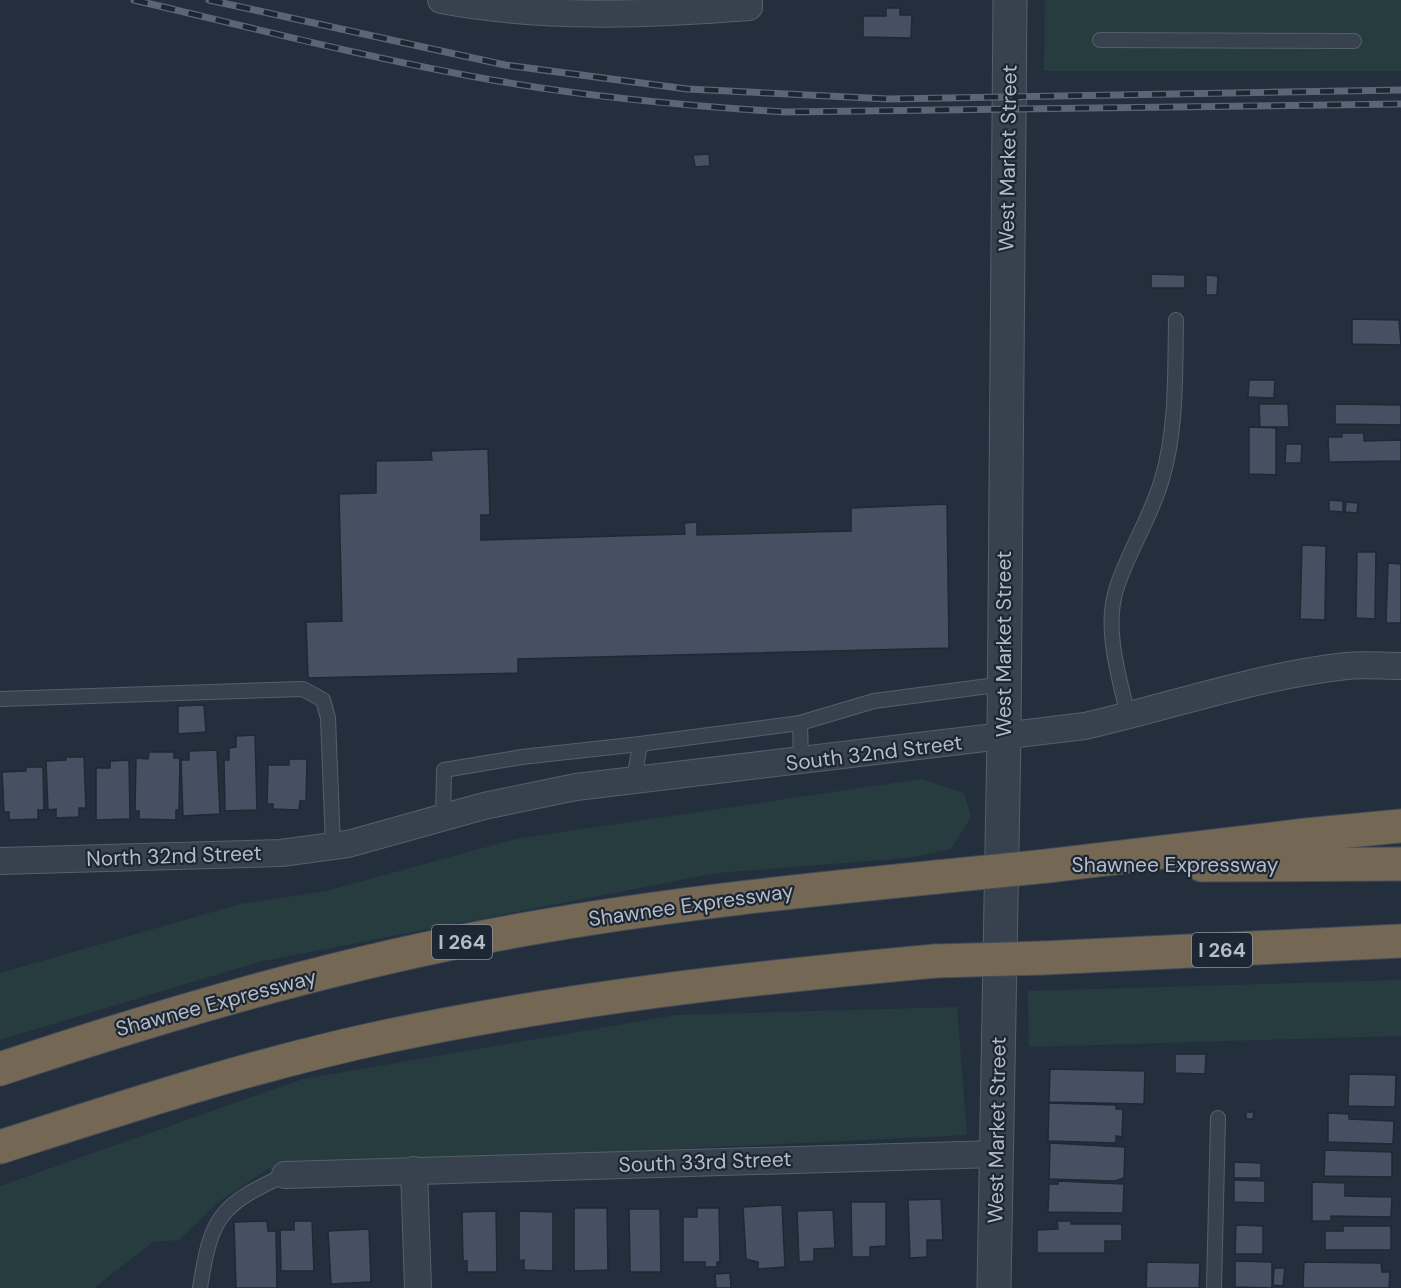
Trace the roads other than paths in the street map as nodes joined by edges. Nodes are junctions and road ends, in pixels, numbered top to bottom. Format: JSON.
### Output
{"nodes":[{"id":1,"x":441,"y":0,"type":"edge"},
{"id":2,"x":1011,"y":0,"type":"edge"},
{"id":3,"x":475,"y":3,"type":"edge"},
{"id":4,"x":748,"y":3,"type":"edge"},
{"id":5,"x":1101,"y":40,"type":"dead end"},
{"id":6,"x":1354,"y":41,"type":"dead end"},
{"id":7,"x":1176,"y":320,"type":"dead end"},
{"id":8,"x":1401,"y":666,"type":"edge"},
{"id":9,"x":1004,"y":684,"type":"junction"},
{"id":10,"x":0,"y":699,"type":"edge"},
{"id":11,"x":1128,"y":716,"type":"junction"},
{"id":12,"x":800,"y":723,"type":"junction"},
{"id":13,"x":1004,"y":737,"type":"junction"},
{"id":14,"x":640,"y":744,"type":"junction"},
{"id":15,"x":801,"y":761,"type":"junction"},
{"id":16,"x":634,"y":780,"type":"junction"},
{"id":17,"x":443,"y":818,"type":"junction"},
{"id":18,"x":1401,"y":826,"type":"edge"},
{"id":19,"x":340,"y":845,"type":"junction"},
{"id":20,"x":0,"y":861,"type":"edge"},
{"id":21,"x":1401,"y":864,"type":"edge"},
{"id":22,"x":1047,"y":866,"type":"junction"},
{"id":23,"x":1401,"y":941,"type":"edge"},
{"id":24,"x":0,"y":1068,"type":"edge"},
{"id":25,"x":1218,"y":1118,"type":"dead end"},
{"id":26,"x":0,"y":1147,"type":"edge"},
{"id":27,"x":996,"y":1154,"type":"junction"},
{"id":28,"x":414,"y":1170,"type":"junction"},
{"id":29,"x":285,"y":1175,"type":"joint"},
{"id":30,"x":200,"y":1288,"type":"edge"},
{"id":31,"x":418,"y":1288,"type":"edge"},
{"id":32,"x":994,"y":1288,"type":"edge"},
{"id":33,"x":1214,"y":1288,"type":"edge"}],
"edges":[{"from":1,"to":3,"type":"street"},
{"from":2,"to":9,"type":"street","name":"West Market Street"},
{"from":3,"to":4,"type":"street"},
{"from":5,"to":6,"type":"lane"},
{"from":7,"to":11,"type":"lane"},
{"from":8,"to":11,"type":"street","name":"South 32nd Street"},
{"from":9,"to":12,"type":"lane"},
{"from":9,"to":13,"type":"street","name":"West Market Street"},
{"from":10,"to":19,"type":"lane"},
{"from":11,"to":13,"type":"street","name":"South 32nd Street"},
{"from":12,"to":14,"type":"lane"},
{"from":12,"to":15,"type":"lane"},
{"from":13,"to":15,"type":"street","name":"South 32nd Street"},
{"from":13,"to":27,"type":"street","name":"West Market Street"},
{"from":14,"to":16,"type":"lane"},
{"from":14,"to":17,"type":"lane"},
{"from":15,"to":16,"type":"street","name":"South 32nd Street"},
{"from":16,"to":17,"type":"street","name":"South 32nd Street"},
{"from":17,"to":19,"type":"street","name":"South 32nd Street"},
{"from":18,"to":22,"type":"highway"},
{"from":19,"to":20,"type":"street","name":"North 32nd Street"},
{"from":21,"to":22,"type":"highway","name":"Shawnee Expressway","number":"I 264"},
{"from":22,"to":24,"type":"highway","name":"Shawnee Expressway","number":"I 264","bridge":true},
{"from":23,"to":26,"type":"highway","number":"I 264","bridge":true},
{"from":25,"to":33,"type":"lane"},
{"from":27,"to":28,"type":"street","name":"South 33rd Street"},
{"from":27,"to":32,"type":"street","name":"West Market Street"},
{"from":28,"to":29,"type":"street","name":"South 33rd Street"},
{"from":28,"to":31,"type":"street"},
{"from":29,"to":30,"type":"lane"}]}
